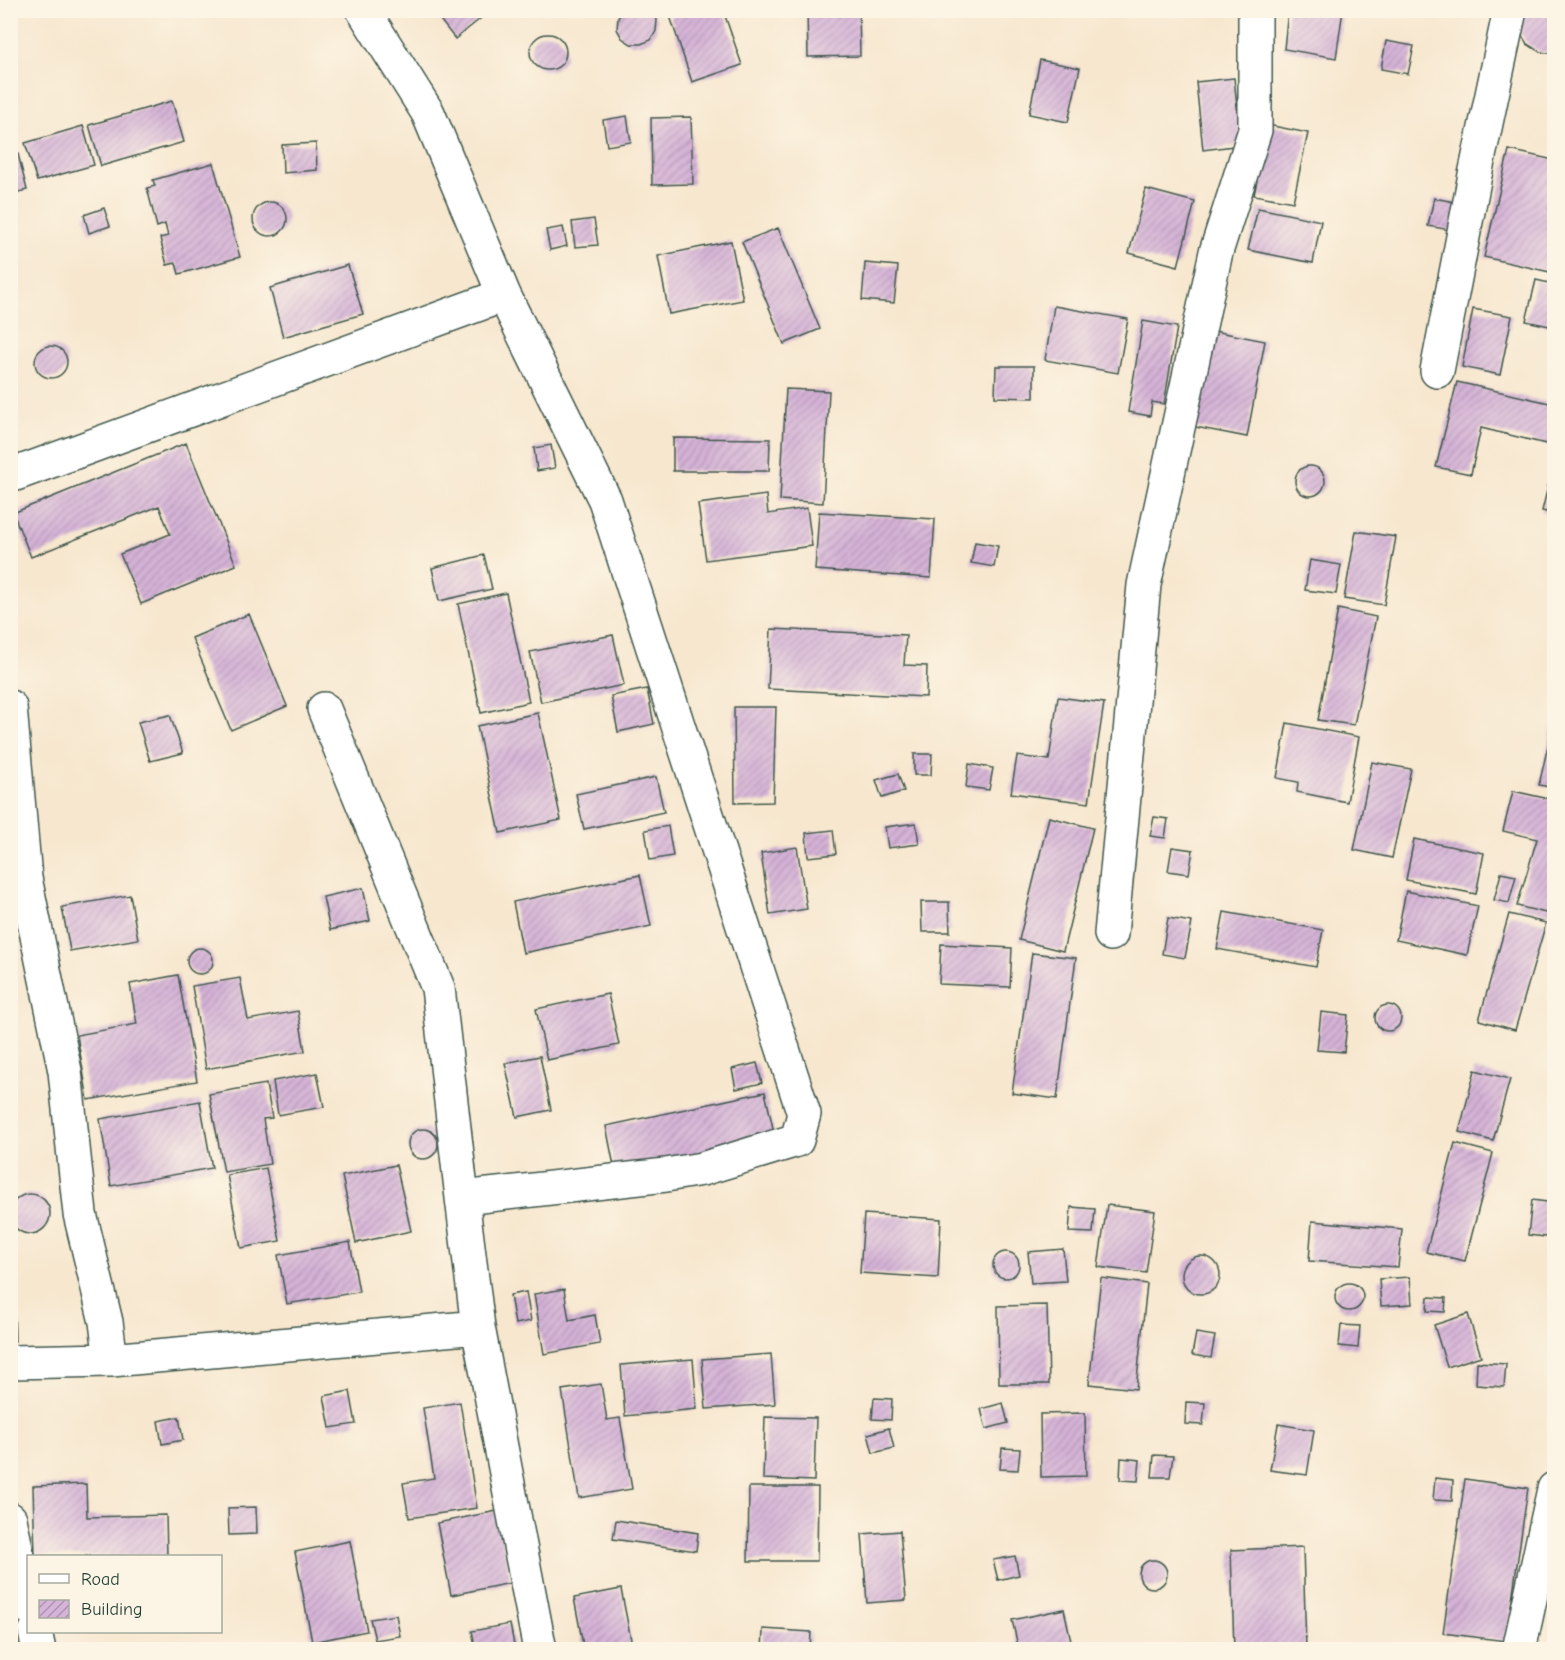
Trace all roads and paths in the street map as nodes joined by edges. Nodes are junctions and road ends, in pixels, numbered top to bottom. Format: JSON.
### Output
{"nodes":[{"id":1,"x":363,"y":10,"type":"edge"},
{"id":2,"x":1256,"y":10,"type":"edge"},
{"id":3,"x":1510,"y":10,"type":"edge"},
{"id":4,"x":504,"y":295,"type":"junction"},
{"id":5,"x":1437,"y":371,"type":"dead end"},
{"id":6,"x":10,"y":476,"type":"edge"},
{"id":7,"x":10,"y":708,"type":"edge"},
{"id":8,"x":324,"y":709,"type":"dead end"},
{"id":9,"x":1111,"y":934,"type":"dead end"},
{"id":10,"x":462,"y":1198,"type":"junction"},
{"id":11,"x":478,"y":1327,"type":"junction"},
{"id":12,"x":111,"y":1360,"type":"junction"},
{"id":13,"x":10,"y":1362,"type":"edge"},
{"id":14,"x":1554,"y":1489,"type":"edge"},
{"id":15,"x":10,"y":1519,"type":"edge"},
{"id":16,"x":27,"y":1602,"type":"edge"},
{"id":17,"x":35,"y":1633,"type":"edge"},
{"id":18,"x":39,"y":1650,"type":"edge"},
{"id":19,"x":540,"y":1650,"type":"edge"},
{"id":20,"x":1518,"y":1650,"type":"edge"}],
"edges":[{"from":1,"to":4,"type":"main road"},
{"from":2,"to":9,"type":"main road"},
{"from":3,"to":5,"type":"main road"},
{"from":4,"to":6,"type":"main road"},
{"from":4,"to":10,"type":"main road"},
{"from":7,"to":12,"type":"main road"},
{"from":8,"to":10,"type":"main road"},
{"from":10,"to":11,"type":"main road"},
{"from":11,"to":12,"type":"main road"},
{"from":11,"to":19,"type":"main road"},
{"from":12,"to":13,"type":"main road"},
{"from":14,"to":20,"type":"main road"},
{"from":15,"to":16,"type":"main road"},
{"from":17,"to":18,"type":"main road"}]}
